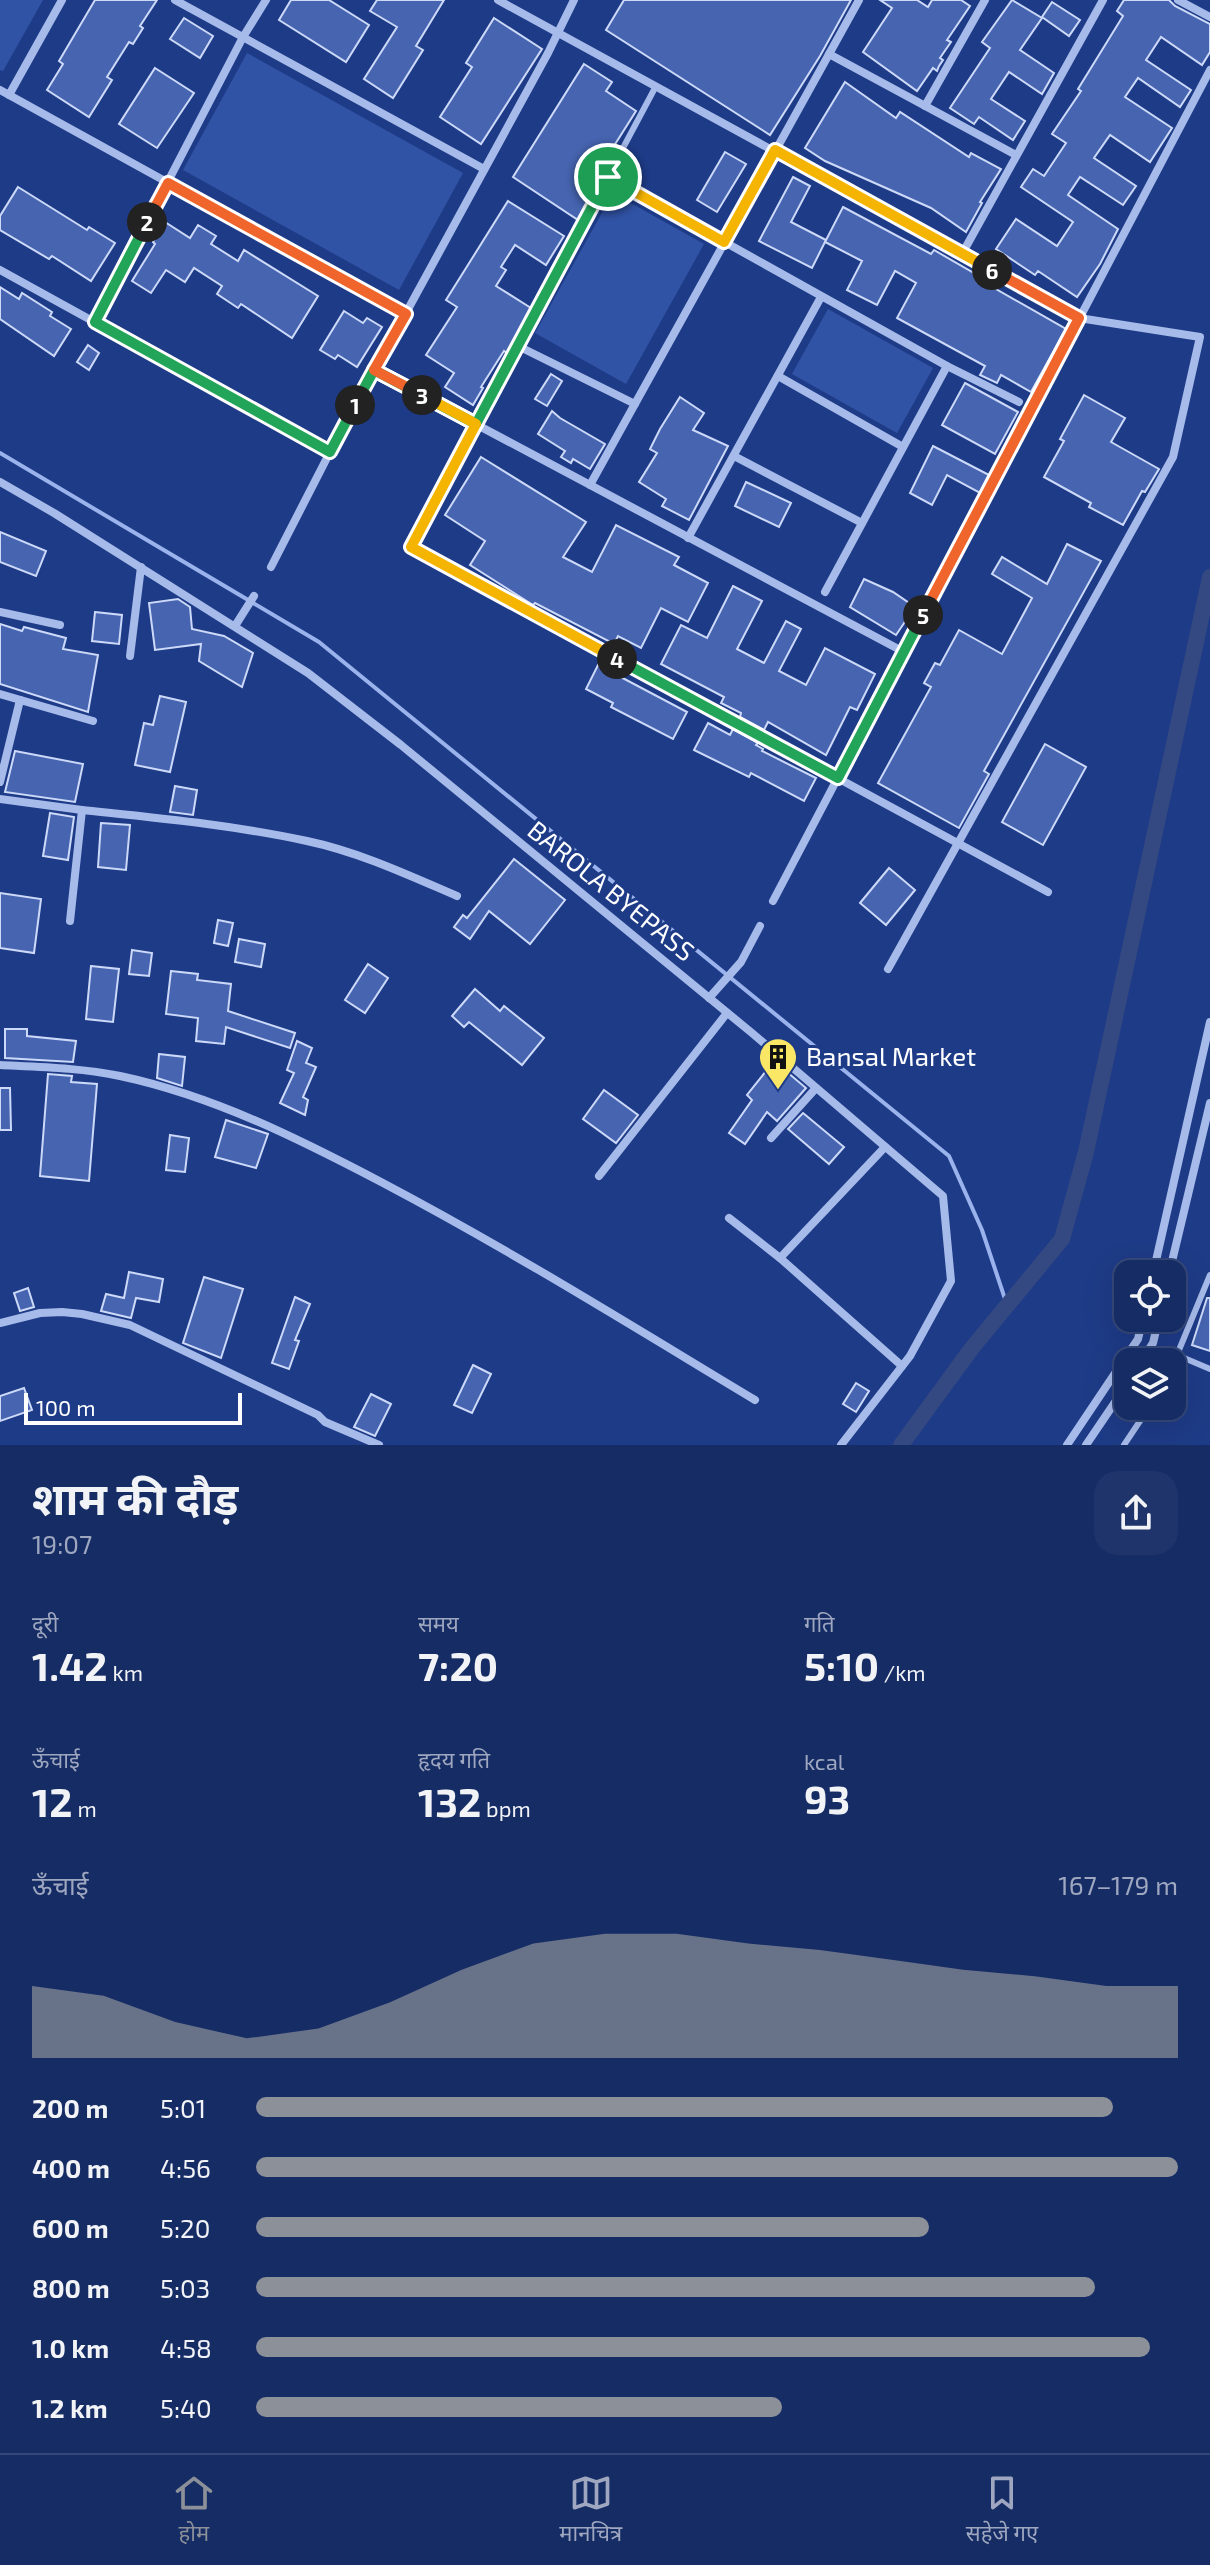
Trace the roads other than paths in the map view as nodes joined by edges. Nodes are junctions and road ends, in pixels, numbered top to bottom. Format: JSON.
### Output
{"nodes":[{"id":1,"x":62,"y":0,"type":"edge"},
{"id":2,"x":175,"y":0,"type":"edge"},
{"id":3,"x":266,"y":0,"type":"edge"},
{"id":4,"x":498,"y":0,"type":"edge"},
{"id":5,"x":574,"y":0,"type":"edge"},
{"id":6,"x":859,"y":0,"type":"edge"},
{"id":7,"x":985,"y":0,"type":"edge"},
{"id":8,"x":1103,"y":0,"type":"edge"},
{"id":9,"x":1178,"y":0,"type":"edge"},
{"id":10,"x":1210,"y":17,"type":"edge"},
{"id":11,"x":558,"y":32,"type":"junction"},
{"id":12,"x":243,"y":37,"type":"junction"},
{"id":13,"x":829,"y":54,"type":"junction"},
{"id":14,"x":1210,"y":70,"type":"edge"},
{"id":15,"x":656,"y":86,"type":"junction"},
{"id":16,"x":4,"y":92,"type":"edge"},
{"id":17,"x":925,"y":106,"type":"junction"},
{"id":18,"x":775,"y":150,"type":"junction"},
{"id":19,"x":1016,"y":155,"type":"junction"},
{"id":20,"x":484,"y":169,"type":"junction"},
{"id":21,"x":608,"y":177,"type":"junction"},
{"id":22,"x":168,"y":183,"type":"junction"},
{"id":23,"x":724,"y":242,"type":"junction"},
{"id":24,"x":962,"y":254,"type":"junction"},
{"id":25,"x":0,"y":270,"type":"edge"},
{"id":26,"x":821,"y":297,"type":"junction"},
{"id":27,"x":406,"y":314,"type":"junction"},
{"id":28,"x":1079,"y":318,"type":"junction"},
{"id":29,"x":95,"y":322,"type":"junction"},
{"id":30,"x":518,"y":346,"type":"junction"},
{"id":31,"x":947,"y":366,"type":"junction"},
{"id":32,"x":374,"y":370,"type":"junction"},
{"id":33,"x":778,"y":376,"type":"junction"},
{"id":34,"x":1019,"y":402,"type":"dead end"},
{"id":35,"x":635,"y":404,"type":"junction"},
{"id":36,"x":476,"y":424,"type":"junction"},
{"id":37,"x":903,"y":447,"type":"junction"},
{"id":38,"x":330,"y":452,"type":"junction"},
{"id":39,"x":734,"y":456,"type":"junction"},
{"id":40,"x":590,"y":485,"type":"junction"},
{"id":41,"x":1,"y":486,"type":"edge"},
{"id":42,"x":862,"y":523,"type":"junction"},
{"id":43,"x":688,"y":538,"type":"junction"},
{"id":44,"x":141,"y":567,"type":"junction"},
{"id":45,"x":271,"y":567,"type":"dead end"},
{"id":46,"x":825,"y":592,"type":"dead end"},
{"id":47,"x":254,"y":596,"type":"dead end"},
{"id":48,"x":0,"y":612,"type":"edge"},
{"id":49,"x":60,"y":625,"type":"dead end"},
{"id":50,"x":235,"y":626,"type":"junction"},
{"id":51,"x":904,"y":652,"type":"junction"},
{"id":52,"x":130,"y":656,"type":"dead end"},
{"id":53,"x":0,"y":694,"type":"edge"},
{"id":54,"x":20,"y":700,"type":"junction"},
{"id":55,"x":93,"y":721,"type":"dead end"},
{"id":56,"x":838,"y":778,"type":"junction"},
{"id":57,"x":0,"y":782,"type":"edge"},
{"id":58,"x":0,"y":799,"type":"edge"},
{"id":59,"x":82,"y":810,"type":"junction"},
{"id":60,"x":957,"y":842,"type":"junction"},
{"id":61,"x":1048,"y":892,"type":"dead end"},
{"id":62,"x":457,"y":896,"type":"dead end"},
{"id":63,"x":773,"y":901,"type":"dead end"},
{"id":64,"x":70,"y":921,"type":"dead end"},
{"id":65,"x":760,"y":926,"type":"dead end"},
{"id":66,"x":888,"y":969,"type":"dead end"},
{"id":67,"x":709,"y":998,"type":"junction"},
{"id":68,"x":727,"y":1013,"type":"junction"},
{"id":69,"x":1210,"y":1022,"type":"edge"},
{"id":70,"x":0,"y":1065,"type":"edge"},
{"id":71,"x":816,"y":1088,"type":"junction"},
{"id":72,"x":1210,"y":1103,"type":"edge"},
{"id":73,"x":771,"y":1138,"type":"dead end"},
{"id":74,"x":885,"y":1147,"type":"junction"},
{"id":75,"x":599,"y":1176,"type":"dead end"},
{"id":76,"x":729,"y":1218,"type":"dead end"},
{"id":77,"x":780,"y":1258,"type":"junction"},
{"id":78,"x":1156,"y":1260,"type":"edge"},
{"id":79,"x":1172,"y":1260,"type":"edge"},
{"id":80,"x":1210,"y":1275,"type":"edge"},
{"id":81,"x":0,"y":1323,"type":"edge"},
{"id":82,"x":1140,"y":1332,"type":"edge"},
{"id":83,"x":1180,"y":1348,"type":"edge"},
{"id":84,"x":1186,"y":1359,"type":"edge"},
{"id":85,"x":902,"y":1366,"type":"junction"},
{"id":86,"x":1210,"y":1369,"type":"edge"},
{"id":87,"x":755,"y":1400,"type":"dead end"},
{"id":88,"x":1114,"y":1404,"type":"edge"},
{"id":89,"x":1141,"y":1420,"type":"edge"},
{"id":90,"x":379,"y":1445,"type":"edge"},
{"id":91,"x":841,"y":1445,"type":"edge"},
{"id":92,"x":1067,"y":1445,"type":"edge"},
{"id":93,"x":1086,"y":1445,"type":"edge"},
{"id":94,"x":1124,"y":1445,"type":"edge"}],
"edges":[{"from":1,"to":16,"type":"street"},
{"from":2,"to":12,"type":"street"},
{"from":3,"to":12,"type":"street"},
{"from":4,"to":11,"type":"street"},
{"from":5,"to":11,"type":"street"},
{"from":6,"to":13,"type":"street"},
{"from":7,"to":17,"type":"street"},
{"from":8,"to":19,"type":"street"},
{"from":9,"to":10,"type":"street"},
{"from":11,"to":15,"type":"street"},
{"from":11,"to":20,"type":"street"},
{"from":12,"to":20,"type":"street"},
{"from":12,"to":22,"type":"street"},
{"from":13,"to":17,"type":"street"},
{"from":13,"to":18,"type":"street"},
{"from":14,"to":28,"type":"street"},
{"from":15,"to":18,"type":"street"},
{"from":15,"to":21,"type":"lane"},
{"from":16,"to":22,"type":"street"},
{"from":17,"to":19,"type":"street"},
{"from":18,"to":23,"type":"street"},
{"from":18,"to":24,"type":"street"},
{"from":19,"to":24,"type":"street"},
{"from":20,"to":27,"type":"street"},
{"from":21,"to":23,"type":"street"},
{"from":21,"to":30,"type":"lane"},
{"from":22,"to":27,"type":"street"},
{"from":22,"to":29,"type":"street"},
{"from":23,"to":26,"type":"street"},
{"from":23,"to":35,"type":"street"},
{"from":24,"to":28,"type":"street"},
{"from":25,"to":29,"type":"street"},
{"from":26,"to":31,"type":"street"},
{"from":26,"to":33,"type":"street"},
{"from":27,"to":32,"type":"street"},
{"from":28,"to":51,"type":"street"},
{"from":28,"to":60,"type":"street"},
{"from":29,"to":38,"type":"street"},
{"from":30,"to":35,"type":"street"},
{"from":30,"to":36,"type":"lane"},
{"from":31,"to":34,"type":"street"},
{"from":31,"to":37,"type":"street"},
{"from":32,"to":36,"type":"street"},
{"from":32,"to":38,"type":"street"},
{"from":33,"to":37,"type":"street"},
{"from":33,"to":39,"type":"street"},
{"from":35,"to":40,"type":"street"},
{"from":36,"to":40,"type":"street"},
{"from":36,"to":56,"type":"street"},
{"from":37,"to":42,"type":"street"},
{"from":38,"to":45,"type":"street"},
{"from":39,"to":42,"type":"street"},
{"from":39,"to":43,"type":"street"},
{"from":40,"to":43,"type":"street"},
{"from":41,"to":44,"type":"street","name":"BAROLA BYEPASS"},
{"from":42,"to":46,"type":"street"},
{"from":43,"to":51,"type":"street"},
{"from":44,"to":50,"type":"street","name":"BAROLA BYEPASS"},
{"from":44,"to":52,"type":"street"},
{"from":47,"to":50,"type":"street"},
{"from":48,"to":49,"type":"street"},
{"from":50,"to":67,"type":"street","name":"BAROLA BYEPASS"},
{"from":51,"to":56,"type":"street"},
{"from":53,"to":54,"type":"street"},
{"from":54,"to":55,"type":"street"},
{"from":54,"to":57,"type":"street"},
{"from":56,"to":60,"type":"street"},
{"from":56,"to":63,"type":"street"},
{"from":58,"to":59,"type":"street"},
{"from":59,"to":62,"type":"street"},
{"from":59,"to":64,"type":"street"},
{"from":60,"to":61,"type":"street"},
{"from":60,"to":66,"type":"street"},
{"from":65,"to":67,"type":"street"},
{"from":67,"to":68,"type":"street","name":"BAROLA BYEPASS"},
{"from":68,"to":71,"type":"street","name":"BAROLA BYEPASS"},
{"from":68,"to":75,"type":"street"},
{"from":69,"to":78,"type":"street"},
{"from":70,"to":87,"type":"street"},
{"from":71,"to":73,"type":"street"},
{"from":71,"to":74,"type":"street","name":"BAROLA BYEPASS"},
{"from":72,"to":79,"type":"street"},
{"from":74,"to":77,"type":"street"},
{"from":74,"to":85,"type":"street","name":"BAROLA BYEPASS"},
{"from":76,"to":77,"type":"street"},
{"from":77,"to":85,"type":"street"},
{"from":80,"to":83,"type":"lane"},
{"from":81,"to":90,"type":"street"},
{"from":82,"to":92,"type":"street"},
{"from":84,"to":86,"type":"lane"},
{"from":85,"to":91,"type":"street","name":"BAROLA BYEPASS"},
{"from":88,"to":93,"type":"street"},
{"from":89,"to":94,"type":"lane"}]}
